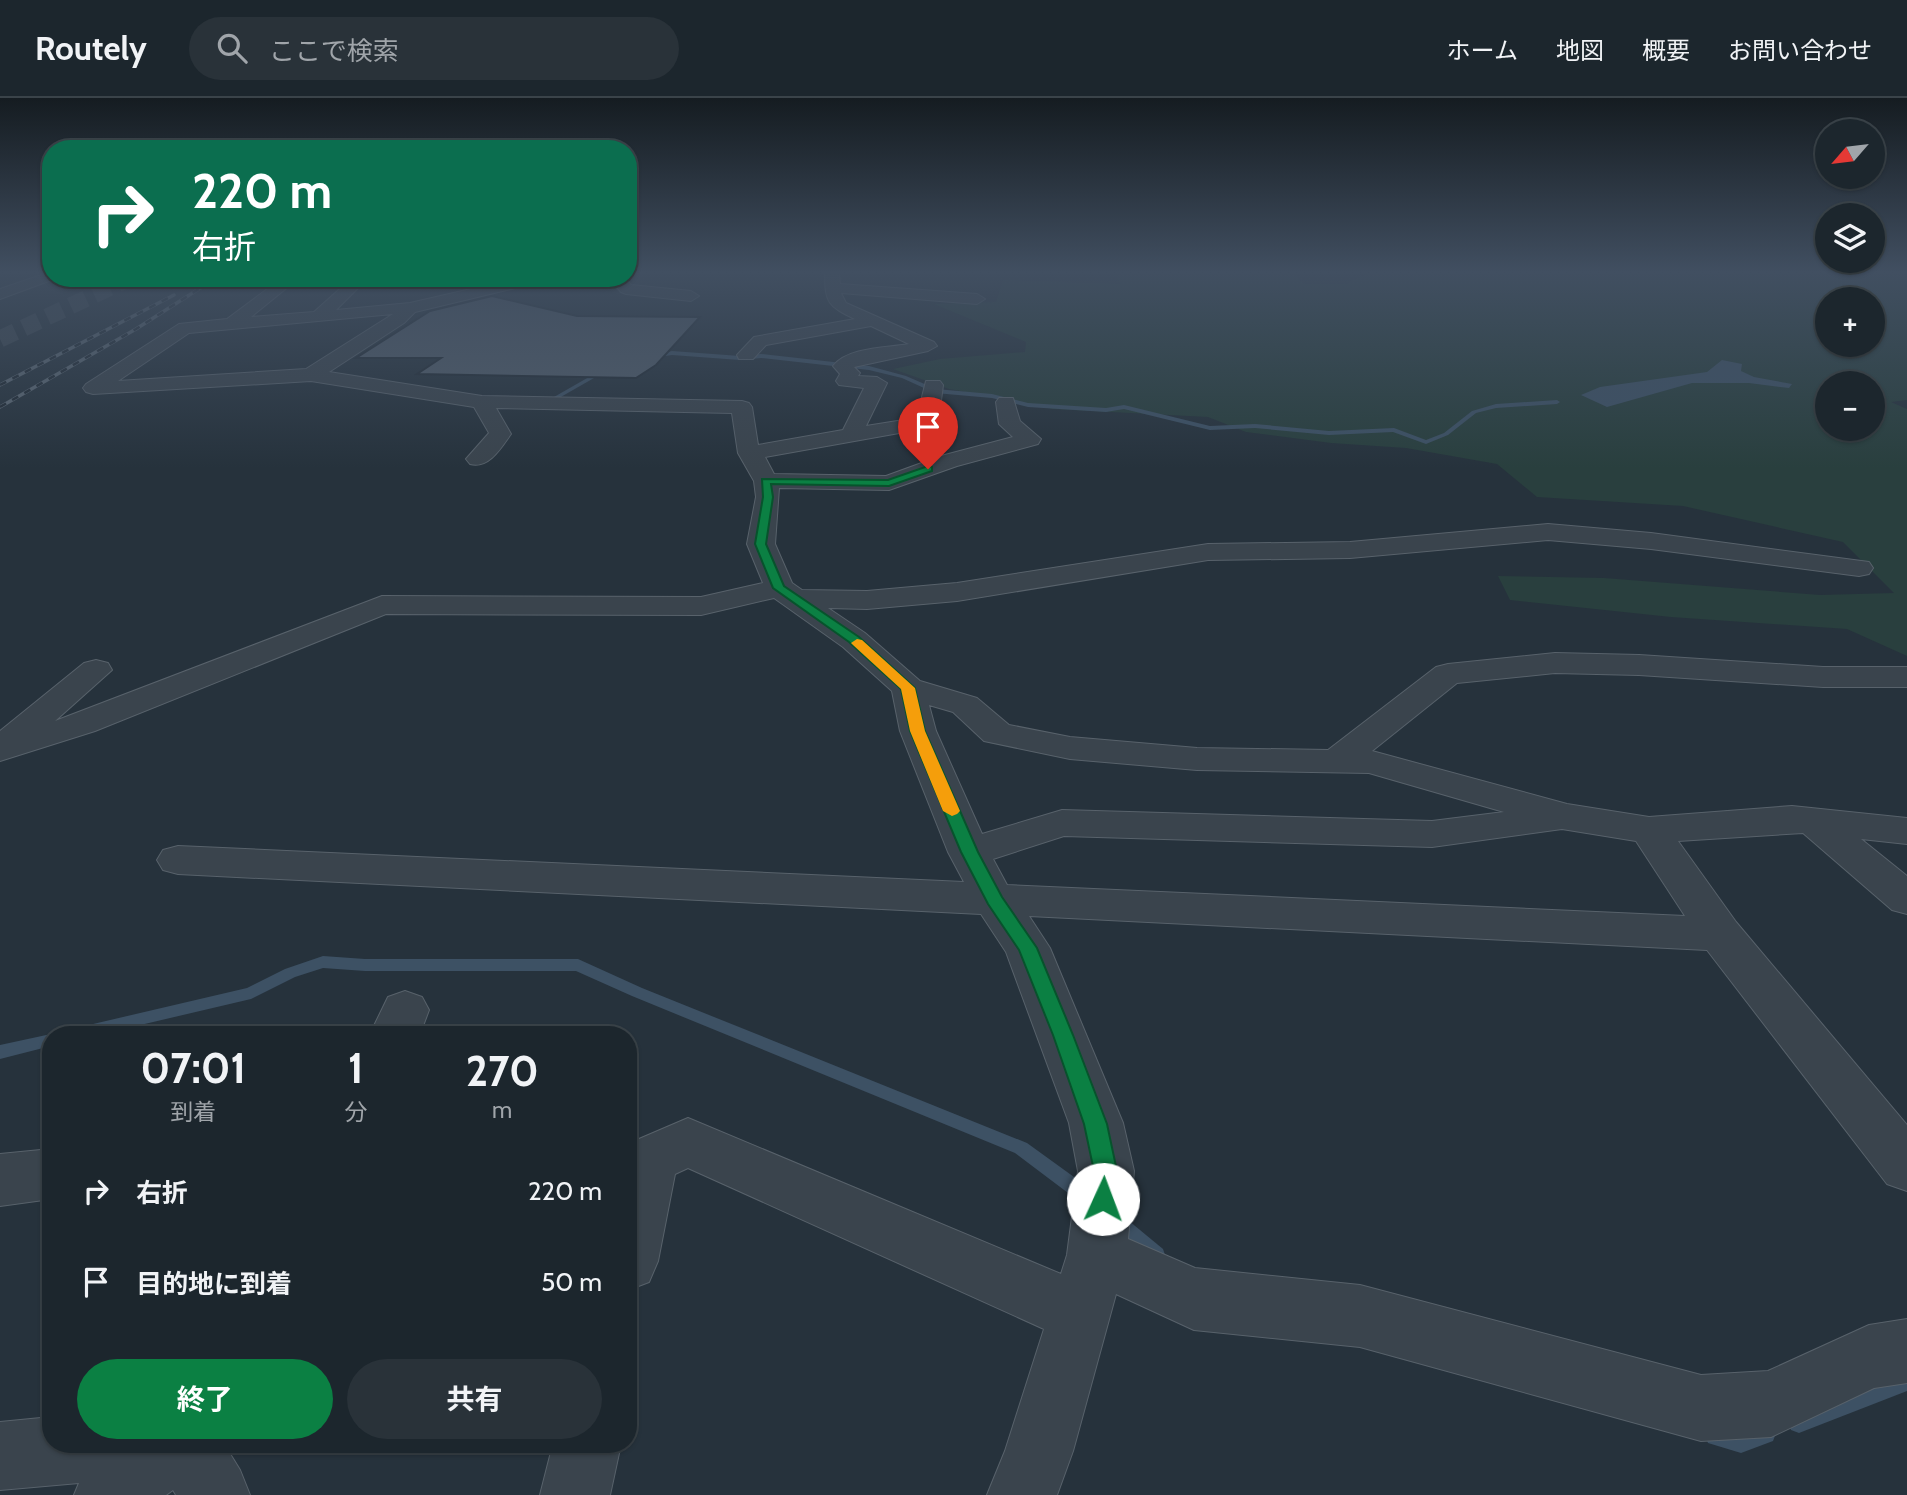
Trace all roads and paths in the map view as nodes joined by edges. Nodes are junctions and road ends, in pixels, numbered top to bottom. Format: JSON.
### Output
{"nodes":[{"id":1,"x":169,"y":338,"type":"edge"},
{"id":2,"x":215,"y":338,"type":"edge"},
{"id":3,"x":368,"y":338,"type":"edge"},
{"id":4,"x":776,"y":338,"type":"edge"},
{"id":5,"x":911,"y":338,"type":"edge"},
{"id":6,"x":760,"y":341,"type":"junction"},
{"id":7,"x":204,"y":346,"type":"dead end"},
{"id":8,"x":801,"y":353,"type":"dead end"},
{"id":9,"x":746,"y":355,"type":"dead end"},
{"id":10,"x":827,"y":356,"type":"dead end"},
{"id":11,"x":853,"y":359,"type":"junction"},
{"id":12,"x":275,"y":360,"type":"dead end"},
{"id":13,"x":182,"y":362,"type":"dead end"},
{"id":14,"x":311,"y":374,"type":"junction"},
{"id":15,"x":253,"y":378,"type":"junction"},
{"id":16,"x":148,"y":385,"type":"junction"},
{"id":17,"x":933,"y":385,"type":"dead end"},
{"id":18,"x":482,"y":402,"type":"junction"},
{"id":19,"x":1006,"y":402,"type":"dead end"},
{"id":20,"x":850,"y":435,"type":"junction"},
{"id":21,"x":749,"y":453,"type":"junction"},
{"id":22,"x":478,"y":459,"type":"dead end"},
{"id":23,"x":766,"y":481,"type":"junction"},
{"id":24,"x":1859,"y":568,"type":"dead end"},
{"id":25,"x":788,"y":594,"type":"junction"},
{"id":26,"x":96,"y":670,"type":"dead end"},
{"id":27,"x":1907,"y":677,"type":"edge"},
{"id":28,"x":908,"y":688,"type":"junction"},
{"id":29,"x":0,"y":749,"type":"edge"},
{"id":30,"x":1335,"y":762,"type":"junction"},
{"id":31,"x":1566,"y":817,"type":"junction"},
{"id":32,"x":1816,"y":823,"type":"junction"},
{"id":33,"x":1649,"y":830,"type":"junction"},
{"id":34,"x":1907,"y":831,"type":"edge"},
{"id":35,"x":970,"y":852,"type":"junction"},
{"id":36,"x":178,"y":860,"type":"dead end"},
{"id":37,"x":1907,"y":899,"type":"edge"},
{"id":38,"x":994,"y":900,"type":"junction"},
{"id":39,"x":1720,"y":934,"type":"junction"},
{"id":40,"x":1907,"y":1166,"type":"edge"},
{"id":41,"x":42,"y":1175,"type":"edge"},
{"id":42,"x":0,"y":1180,"type":"edge"},
{"id":43,"x":637,"y":1221,"type":"edge"},
{"id":44,"x":1088,"y":1284,"type":"junction"},
{"id":45,"x":1907,"y":1350,"type":"edge"},
{"id":46,"x":42,"y":1452,"type":"edge"},
{"id":47,"x":165,"y":1453,"type":"edge"},
{"id":48,"x":190,"y":1453,"type":"edge"},
{"id":49,"x":585,"y":1453,"type":"edge"},
{"id":50,"x":0,"y":1456,"type":"edge"},
{"id":51,"x":109,"y":1495,"type":"edge"},
{"id":52,"x":215,"y":1495,"type":"edge"},
{"id":53,"x":575,"y":1495,"type":"edge"},
{"id":54,"x":1022,"y":1495,"type":"edge"}],
"edges":[{"from":1,"to":16,"type":"street"},
{"from":2,"to":7,"type":"street"},
{"from":3,"to":14,"type":"street"},
{"from":4,"to":6,"type":"street"},
{"from":5,"to":11,"type":"street"},
{"from":6,"to":8,"type":"street"},
{"from":6,"to":9,"type":"street"},
{"from":10,"to":11,"type":"street"},
{"from":11,"to":20,"type":"street"},
{"from":12,"to":15,"type":"street"},
{"from":13,"to":16,"type":"street"},
{"from":14,"to":15,"type":"street"},
{"from":14,"to":18,"type":"street"},
{"from":15,"to":16,"type":"street"},
{"from":17,"to":20,"type":"street"},
{"from":18,"to":21,"type":"street"},
{"from":18,"to":22,"type":"street"},
{"from":19,"to":23,"type":"street"},
{"from":20,"to":21,"type":"street"},
{"from":21,"to":23,"type":"street"},
{"from":23,"to":25,"type":"street"},
{"from":24,"to":25,"type":"street"},
{"from":25,"to":28,"type":"street"},
{"from":25,"to":29,"type":"street"},
{"from":26,"to":29,"type":"street"},
{"from":27,"to":30,"type":"street"},
{"from":28,"to":30,"type":"street"},
{"from":28,"to":35,"type":"street"},
{"from":30,"to":31,"type":"street"},
{"from":31,"to":33,"type":"street"},
{"from":31,"to":35,"type":"street"},
{"from":32,"to":33,"type":"street"},
{"from":32,"to":34,"type":"street"},
{"from":32,"to":37,"type":"street"},
{"from":33,"to":39,"type":"street"},
{"from":35,"to":38,"type":"street"},
{"from":36,"to":38,"type":"street"},
{"from":38,"to":39,"type":"street"},
{"from":38,"to":44,"type":"street"},
{"from":39,"to":40,"type":"street"},
{"from":41,"to":42,"type":"street"},
{"from":43,"to":44,"type":"street"},
{"from":44,"to":45,"type":"street"},
{"from":44,"to":54,"type":"street"},
{"from":46,"to":50,"type":"street"},
{"from":47,"to":51,"type":"street"},
{"from":48,"to":52,"type":"street"},
{"from":49,"to":53,"type":"street"}]}
